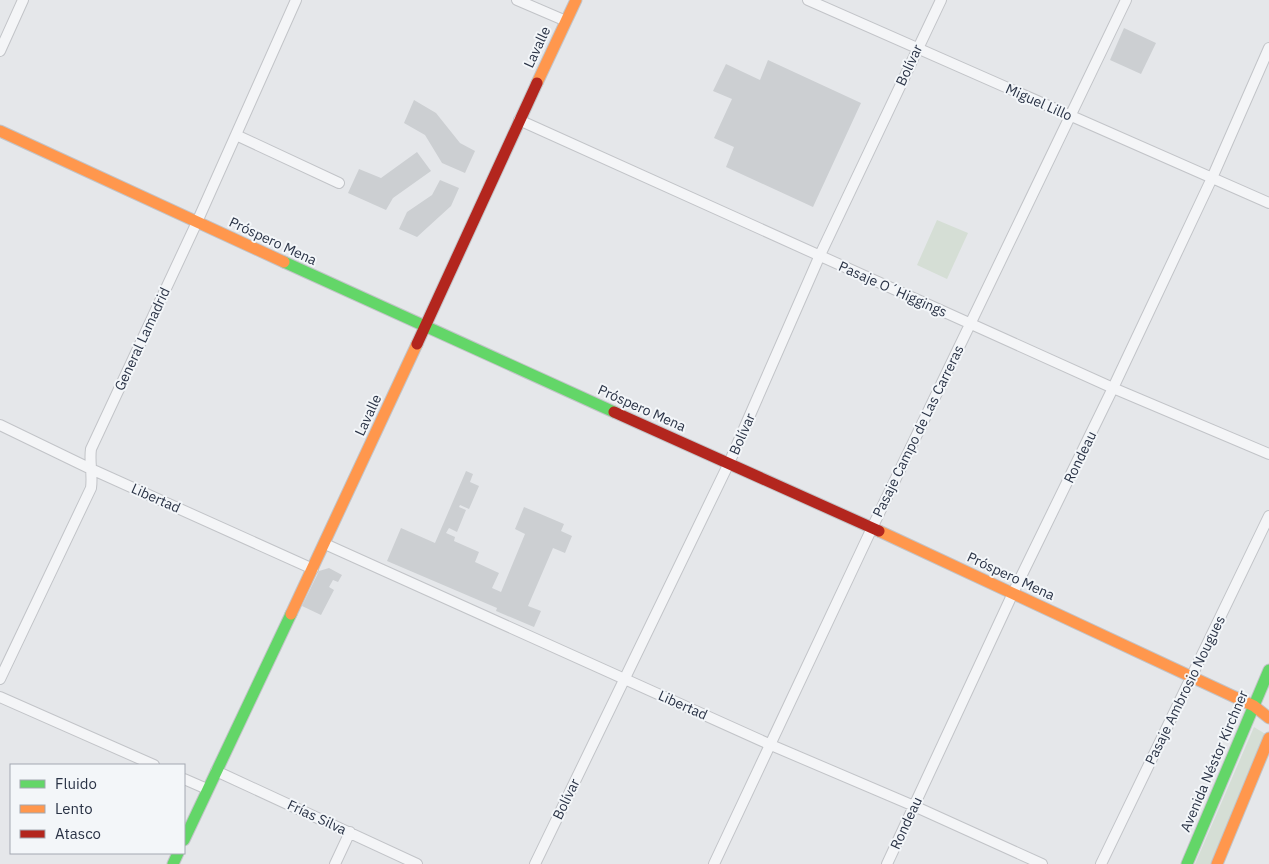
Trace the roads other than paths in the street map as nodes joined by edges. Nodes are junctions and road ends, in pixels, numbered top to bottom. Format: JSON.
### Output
{"nodes":[{"id":1,"x":23,"y":0,"type":"edge"},
{"id":2,"x":296,"y":0,"type":"edge"},
{"id":3,"x":517,"y":0,"type":"edge"},
{"id":4,"x":576,"y":0,"type":"edge"},
{"id":5,"x":808,"y":0,"type":"edge"},
{"id":6,"x":941,"y":0,"type":"edge"},
{"id":7,"x":1126,"y":0,"type":"edge"},
{"id":8,"x":566,"y":21,"type":"junction"},
{"id":9,"x":918,"y":48,"type":"junction"},
{"id":10,"x":1269,"y":48,"type":"edge"},
{"id":11,"x":0,"y":51,"type":"edge"},
{"id":12,"x":1070,"y":115,"type":"junction"},
{"id":13,"x":519,"y":120,"type":"junction"},
{"id":14,"x":0,"y":131,"type":"edge"},
{"id":15,"x":236,"y":135,"type":"junction"},
{"id":16,"x":1212,"y":178,"type":"junction"},
{"id":17,"x":339,"y":183,"type":"dead end"},
{"id":18,"x":1269,"y":203,"type":"edge"},
{"id":19,"x":197,"y":222,"type":"junction"},
{"id":20,"x":820,"y":255,"type":"junction"},
{"id":21,"x":970,"y":323,"type":"junction"},
{"id":22,"x":426,"y":327,"type":"junction"},
{"id":23,"x":1113,"y":388,"type":"junction"},
{"id":24,"x":0,"y":425,"type":"edge"},
{"id":25,"x":1269,"y":454,"type":"edge"},
{"id":26,"x":729,"y":463,"type":"junction"},
{"id":27,"x":91,"y":469,"type":"junction"},
{"id":28,"x":1269,"y":516,"type":"edge"},
{"id":29,"x":872,"y":528,"type":"junction"},
{"id":30,"x":325,"y":544,"type":"junction"},
{"id":31,"x":313,"y":569,"type":"junction"},
{"id":32,"x":1013,"y":593,"type":"junction"},
{"id":33,"x":1269,"y":670,"type":"edge"},
{"id":34,"x":1191,"y":677,"type":"junction"},
{"id":35,"x":0,"y":679,"type":"edge"},
{"id":36,"x":624,"y":679,"type":"junction"},
{"id":37,"x":0,"y":696,"type":"edge"},
{"id":38,"x":1254,"y":706,"type":"junction"},
{"id":39,"x":1269,"y":718,"type":"edge"},
{"id":40,"x":1269,"y":738,"type":"edge"},
{"id":41,"x":771,"y":745,"type":"junction"},
{"id":42,"x":152,"y":764,"type":"edge"},
{"id":43,"x":216,"y":771,"type":"junction"},
{"id":44,"x":185,"y":779,"type":"edge"},
{"id":45,"x":207,"y":789,"type":"junction"},
{"id":46,"x":914,"y":806,"type":"junction"},
{"id":47,"x":350,"y":832,"type":"junction"},
{"id":48,"x":185,"y":838,"type":"edge"},
{"id":49,"x":334,"y":864,"type":"edge"},
{"id":50,"x":417,"y":864,"type":"edge"},
{"id":51,"x":535,"y":864,"type":"edge"},
{"id":52,"x":714,"y":864,"type":"edge"},
{"id":53,"x":887,"y":864,"type":"edge"},
{"id":54,"x":1042,"y":864,"type":"edge"},
{"id":55,"x":1101,"y":864,"type":"edge"},
{"id":56,"x":1187,"y":864,"type":"edge"},
{"id":57,"x":1217,"y":864,"type":"edge"}],
"edges":[{"from":1,"to":11,"type":"street"},
{"from":2,"to":15,"type":"street","name":"General Lamadrid"},
{"from":3,"to":8,"type":"street"},
{"from":4,"to":8,"type":"street","name":"Lavalle"},
{"from":5,"to":9,"type":"street","name":"Miguel Lillo"},
{"from":6,"to":9,"type":"street","name":"Bolívar"},
{"from":7,"to":12,"type":"street","name":"Pasaje Campo de Las Carreras"},
{"from":8,"to":13,"type":"street","name":"Lavalle"},
{"from":9,"to":12,"type":"street","name":"Miguel Lillo"},
{"from":9,"to":20,"type":"street","name":"Bolívar"},
{"from":10,"to":16,"type":"street","name":"Rondeau"},
{"from":12,"to":16,"type":"street","name":"Miguel Lillo"},
{"from":12,"to":21,"type":"street","name":"Pasaje Campo de Las Carreras"},
{"from":13,"to":20,"type":"street","name":"Pasaje O´Higgings"},
{"from":13,"to":22,"type":"street","name":"Lavalle"},
{"from":14,"to":19,"type":"street","name":"Próspero Mena"},
{"from":15,"to":17,"type":"street"},
{"from":15,"to":19,"type":"street","name":"General Lamadrid"},
{"from":16,"to":18,"type":"street","name":"Miguel Lillo"},
{"from":16,"to":23,"type":"street","name":"Rondeau"},
{"from":19,"to":22,"type":"street","name":"Próspero Mena"},
{"from":19,"to":27,"type":"street","name":"General Lamadrid"},
{"from":20,"to":21,"type":"street","name":"Pasaje O´Higgings"},
{"from":20,"to":26,"type":"street","name":"Bolívar"},
{"from":21,"to":23,"type":"street","name":"Pasaje O´Higgings"},
{"from":21,"to":29,"type":"street","name":"Pasaje Campo de Las Carreras"},
{"from":22,"to":26,"type":"street","name":"Próspero Mena"},
{"from":22,"to":30,"type":"street","name":"Lavalle"},
{"from":23,"to":25,"type":"street","name":"Pasaje O´Higgings"},
{"from":23,"to":32,"type":"street","name":"Rondeau"},
{"from":24,"to":27,"type":"street","name":"Libertad"},
{"from":26,"to":29,"type":"street","name":"Próspero Mena"},
{"from":26,"to":36,"type":"street","name":"Bolívar"},
{"from":27,"to":31,"type":"street","name":"Libertad"},
{"from":27,"to":35,"type":"street","name":"General Lamadrid"},
{"from":28,"to":34,"type":"street","name":"Pasaje Ambrosio Nougues"},
{"from":29,"to":32,"type":"street","name":"Próspero Mena"},
{"from":29,"to":41,"type":"street","name":"Pasaje Campo de Las Carreras"},
{"from":30,"to":31,"type":"street","name":"Lavalle"},
{"from":30,"to":36,"type":"street","name":"Libertad"},
{"from":31,"to":43,"type":"street","name":"Lavalle"},
{"from":32,"to":34,"type":"street","name":"Próspero Mena"},
{"from":32,"to":46,"type":"street","name":"Rondeau"},
{"from":33,"to":38,"type":"street","name":"Avenida Néstor Kirchner"},
{"from":34,"to":38,"type":"street","name":"Próspero Mena"},
{"from":34,"to":55,"type":"street","name":"Pasaje Ambrosio Nougues"},
{"from":36,"to":41,"type":"street","name":"Libertad"},
{"from":36,"to":51,"type":"street","name":"Bolívar"},
{"from":37,"to":42,"type":"street"},
{"from":38,"to":39,"type":"street","name":"Próspero Mena"},
{"from":38,"to":56,"type":"street","name":"Avenida Néstor Kirchner"},
{"from":40,"to":57,"type":"street"},
{"from":41,"to":46,"type":"street","name":"Libertad"},
{"from":41,"to":52,"type":"street","name":"Pasaje Campo de Las Carreras"},
{"from":43,"to":45,"type":"street","name":"Lavalle"},
{"from":43,"to":47,"type":"street","name":"Frías Silva"},
{"from":44,"to":45,"type":"street"},
{"from":45,"to":48,"type":"street","name":"Lavalle"},
{"from":46,"to":53,"type":"street","name":"Rondeau"},
{"from":46,"to":54,"type":"street","name":"Libertad"},
{"from":47,"to":49,"type":"street"},
{"from":47,"to":50,"type":"street","name":"Frías Silva"}]}
